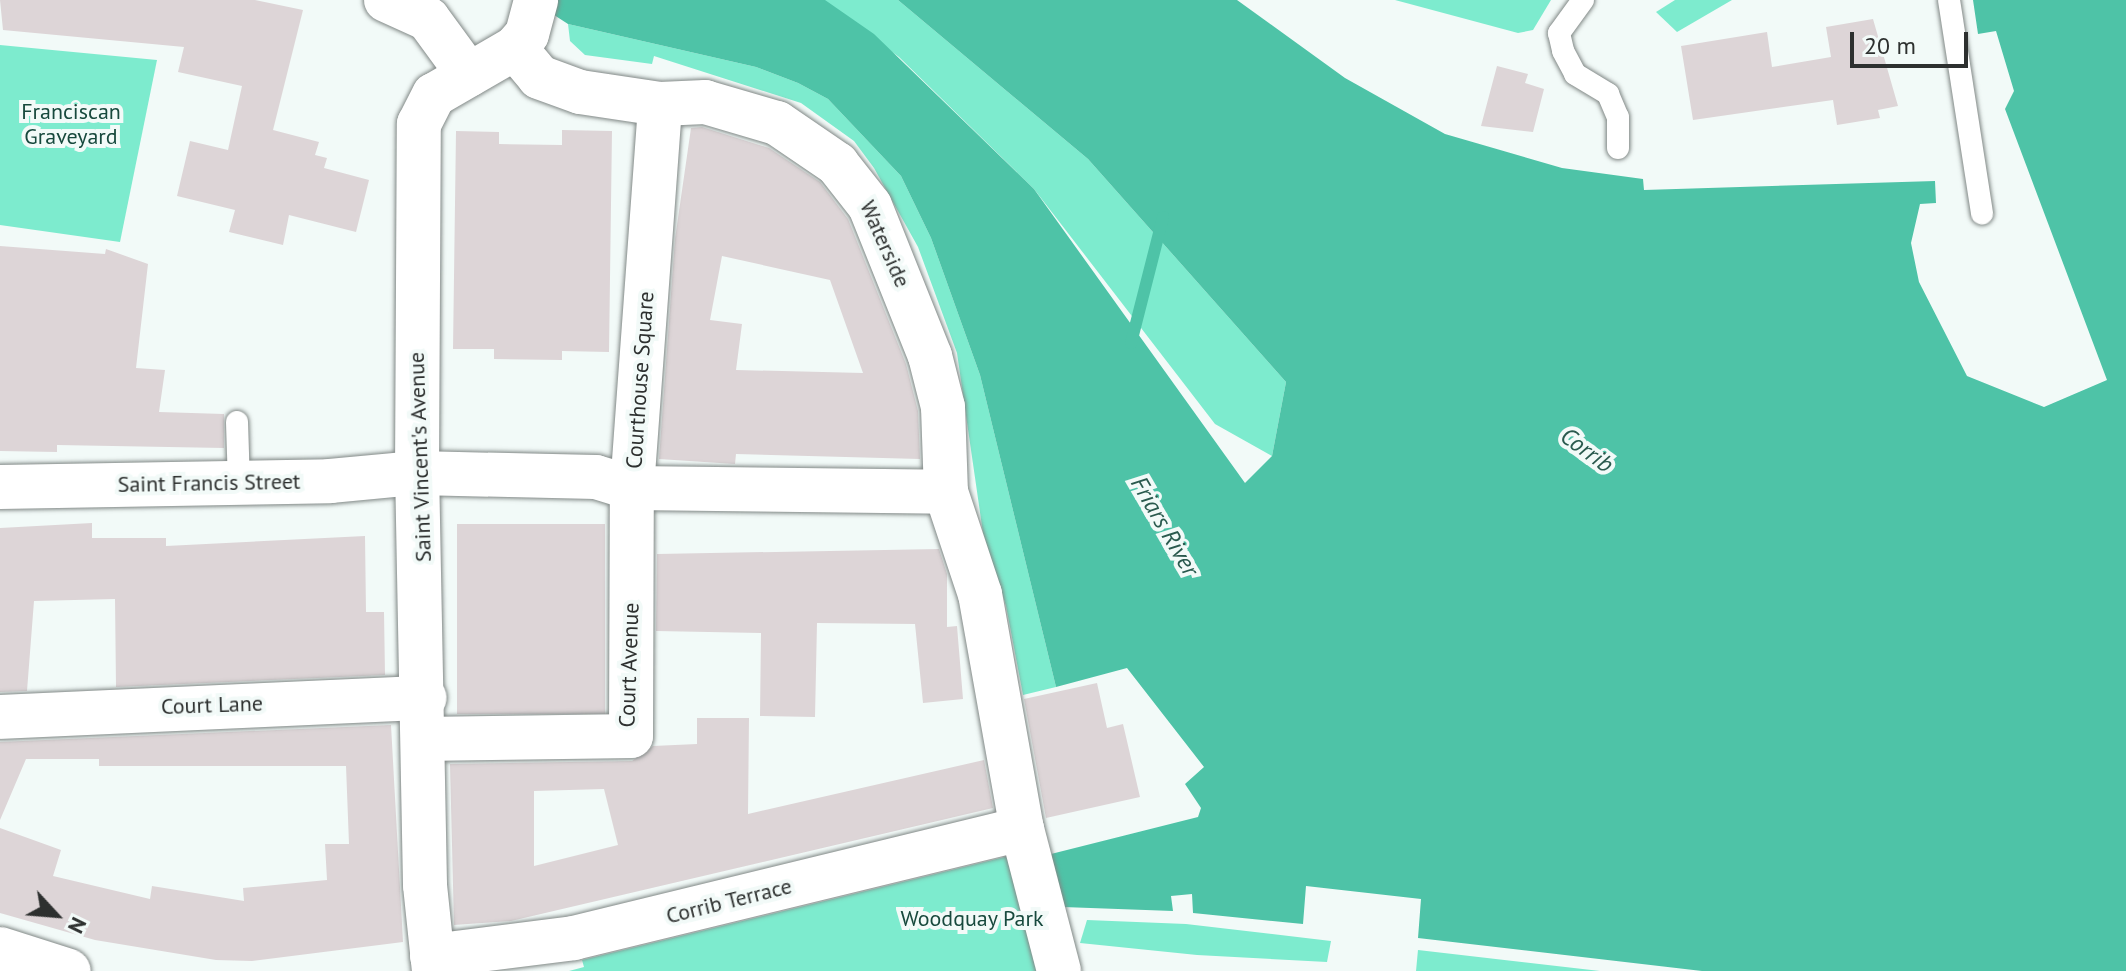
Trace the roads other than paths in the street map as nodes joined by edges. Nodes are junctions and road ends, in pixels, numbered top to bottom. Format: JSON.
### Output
{"nodes":[{"id":1,"x":386,"y":0,"type":"edge"},
{"id":2,"x":1583,"y":0,"type":"edge"},
{"id":3,"x":1949,"y":0,"type":"edge"},
{"id":4,"x":528,"y":21,"type":"edge"},
{"id":5,"x":469,"y":75,"type":"junction"},
{"id":6,"x":660,"y":104,"type":"junction"},
{"id":7,"x":1618,"y":148,"type":"dead end"},
{"id":8,"x":1982,"y":213,"type":"dead end"},
{"id":9,"x":237,"y":422,"type":"dead end"},
{"id":10,"x":417,"y":473,"type":"junction"},
{"id":11,"x":239,"y":484,"type":"junction"},
{"id":12,"x":0,"y":487,"type":"edge"},
{"id":13,"x":632,"y":488,"type":"junction"},
{"id":14,"x":946,"y":492,"type":"junction"},
{"id":15,"x":0,"y":717,"type":"edge"},
{"id":16,"x":425,"y":718,"type":"junction"},
{"id":17,"x":1022,"y":829,"type":"junction"},
{"id":18,"x":0,"y":949,"type":"edge"},
{"id":19,"x":433,"y":964,"type":"edge"},
{"id":20,"x":69,"y":971,"type":"edge"},
{"id":21,"x":1059,"y":971,"type":"edge"}],
"edges":[{"from":1,"to":5,"type":"street"},
{"from":2,"to":7,"type":"lane"},
{"from":3,"to":8,"type":"lane"},
{"from":4,"to":5,"type":"street","name":"Saint Vincent's Avenue"},
{"from":4,"to":6,"type":"street","name":"Waterside"},
{"from":5,"to":10,"type":"street","name":"Saint Vincent's Avenue"},
{"from":6,"to":13,"type":"street","name":"Courthouse Square"},
{"from":6,"to":14,"type":"street","name":"Waterside"},
{"from":9,"to":11,"type":"lane"},
{"from":10,"to":11,"type":"street","name":"Saint Francis Street"},
{"from":10,"to":13,"type":"street","name":"Courthouse Square"},
{"from":10,"to":16,"type":"street","name":"Saint Vincent's Avenue"},
{"from":11,"to":12,"type":"street","name":"Saint Francis Street"},
{"from":13,"to":14,"type":"street"},
{"from":13,"to":16,"type":"street","name":"Court Avenue"},
{"from":14,"to":17,"type":"street","name":"Waterside"},
{"from":15,"to":16,"type":"street","name":"Court Lane"},
{"from":16,"to":19,"type":"street","name":"Saint Vincent's Avenue"},
{"from":17,"to":19,"type":"street","name":"Corrib Terrace"},
{"from":17,"to":21,"type":"street","name":"Waterside"},
{"from":18,"to":20,"type":"street"}]}
